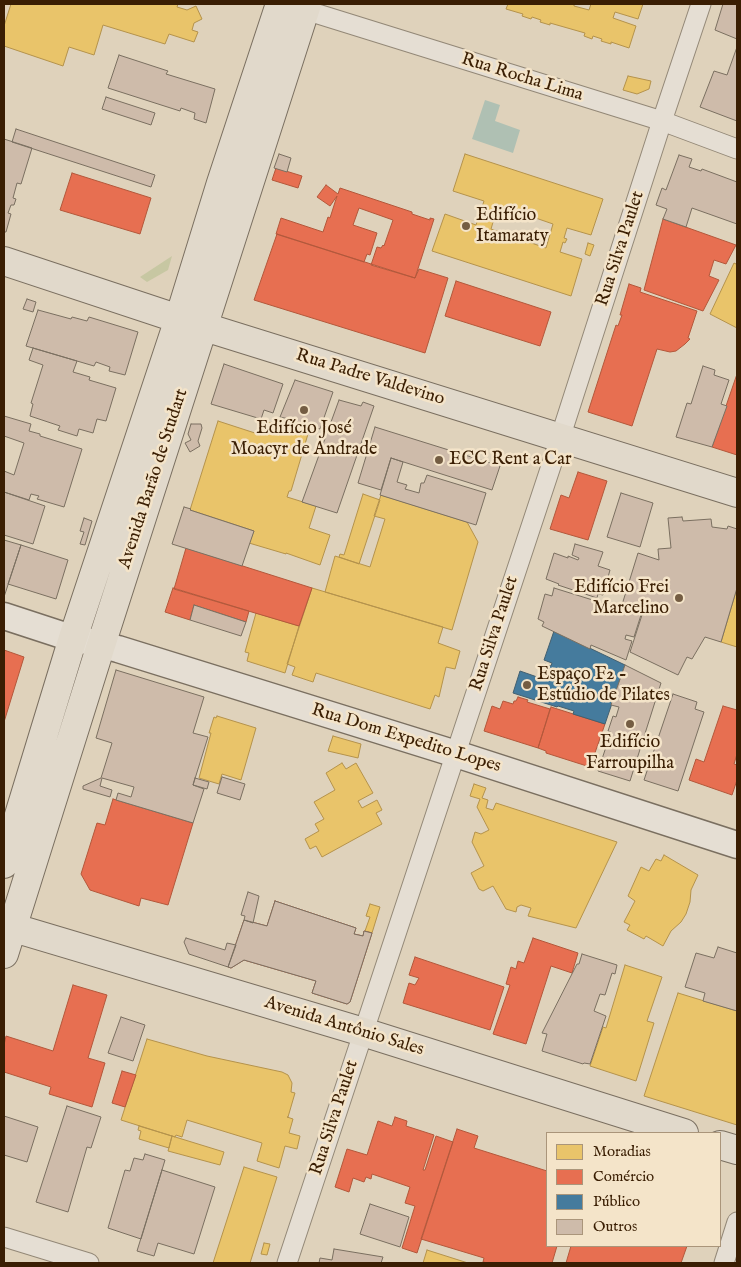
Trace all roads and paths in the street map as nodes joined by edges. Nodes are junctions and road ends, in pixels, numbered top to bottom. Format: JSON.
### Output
{"nodes":[{"id":1,"x":701,"y":4,"type":"edge"},
{"id":2,"x":297,"y":6,"type":"edge"},
{"id":3,"x":662,"y":121,"type":"junction"},
{"id":4,"x":737,"y":150,"type":"edge"},
{"id":5,"x":4,"y":261,"type":"edge"},
{"id":6,"x":191,"y":323,"type":"junction"},
{"id":7,"x":560,"y":438,"type":"junction"},
{"id":8,"x":737,"y":493,"type":"edge"},
{"id":9,"x":4,"y":616,"type":"edge"},
{"id":10,"x":74,"y":638,"type":"junction"},
{"id":11,"x":101,"y":645,"type":"junction"},
{"id":12,"x":456,"y":754,"type":"junction"},
{"id":13,"x":737,"y":844,"type":"edge"},
{"id":14,"x":4,"y":864,"type":"edge"},
{"id":15,"x":8,"y":926,"type":"edge"},
{"id":16,"x":4,"y":954,"type":"edge"},
{"id":17,"x":363,"y":1032,"type":"junction"},
{"id":18,"x":681,"y":1132,"type":"edge"},
{"id":19,"x":721,"y":1145,"type":"edge"},
{"id":20,"x":737,"y":1150,"type":"edge"},
{"id":21,"x":737,"y":1222,"type":"edge"},
{"id":22,"x":4,"y":1237,"type":"edge"},
{"id":23,"x":88,"y":1263,"type":"edge"},
{"id":24,"x":287,"y":1263,"type":"edge"},
{"id":25,"x":724,"y":1263,"type":"edge"}],
"edges":[{"from":1,"to":3,"type":"street","name":"Rua Silva Paulet"},
{"from":2,"to":3,"type":"street","name":"Rua Rocha Lima"},
{"from":2,"to":6,"type":"main road","name":"Avenida Barão de Studart"},
{"from":3,"to":4,"type":"street","name":"Rua Rocha Lima"},
{"from":3,"to":7,"type":"street","name":"Rua Silva Paulet"},
{"from":5,"to":6,"type":"main road","name":"Rua Padre Valdevino"},
{"from":6,"to":7,"type":"main road","name":"Rua Padre Valdevino"},
{"from":6,"to":10,"type":"main road","name":"Avenida Barão de Studart"},
{"from":6,"to":11,"type":"main road","name":"Avenida Barão de Studart"},
{"from":7,"to":8,"type":"main road","name":"Rua Padre Valdevino"},
{"from":7,"to":12,"type":"street","name":"Rua Silva Paulet"},
{"from":9,"to":10,"type":"street","name":"Rua Dom Expedito Lopes"},
{"from":10,"to":11,"type":"street","name":"Rua Dom Expedito Lopes"},
{"from":10,"to":14,"type":"main road","name":"Avenida Barão de Studart"},
{"from":11,"to":12,"type":"street","name":"Rua Dom Expedito Lopes"},
{"from":11,"to":15,"type":"main road","name":"Avenida Barão de Studart"},
{"from":12,"to":13,"type":"street","name":"Rua Dom Expedito Lopes"},
{"from":12,"to":17,"type":"street","name":"Rua Silva Paulet"},
{"from":15,"to":16,"type":"main road","name":"Avenida Barão de Studart"},
{"from":15,"to":17,"type":"main road","name":"Avenida Antônio Sales"},
{"from":17,"to":18,"type":"main road","name":"Avenida Antônio Sales"},
{"from":17,"to":24,"type":"street","name":"Rua Silva Paulet"},
{"from":19,"to":20,"type":"main road"},
{"from":21,"to":25,"type":"street"},
{"from":22,"to":23,"type":"street"}]}
